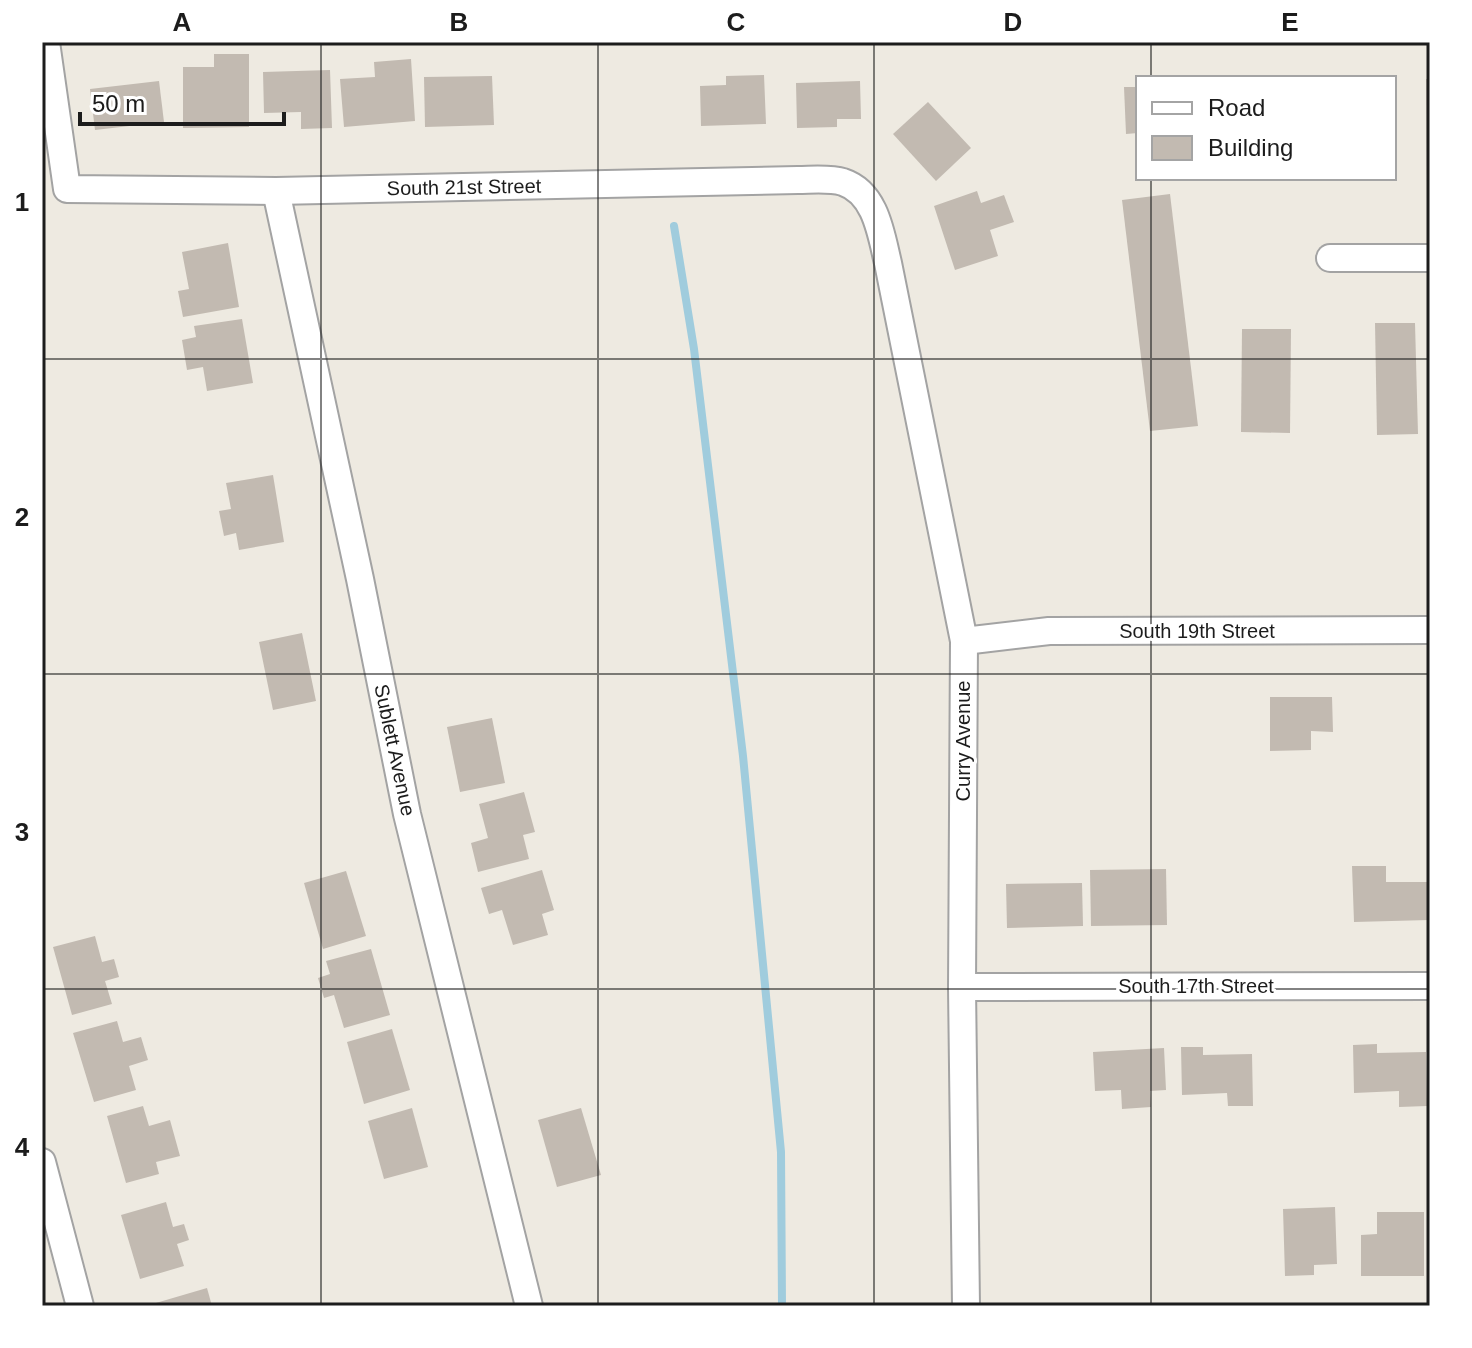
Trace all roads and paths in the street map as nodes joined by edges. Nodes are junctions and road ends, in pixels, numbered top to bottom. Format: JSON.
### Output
{"nodes":[{"id":1,"x":46,"y":42,"type":"edge"},
{"id":2,"x":859,"y":190,"type":"joint"},
{"id":3,"x":276,"y":191,"type":"junction"},
{"id":4,"x":1330,"y":258,"type":"dead end"},
{"id":5,"x":1430,"y":258,"type":"edge"},
{"id":6,"x":1430,"y":630,"type":"edge"},
{"id":7,"x":964,"y":641,"type":"junction"},
{"id":8,"x":1430,"y":986,"type":"edge"},
{"id":9,"x":962,"y":987,"type":"junction"},
{"id":10,"x":42,"y":1166,"type":"edge"},
{"id":11,"x":80,"y":1306,"type":"edge"},
{"id":12,"x":529,"y":1306,"type":"edge"},
{"id":13,"x":966,"y":1306,"type":"edge"}],
"edges":[{"from":1,"to":3,"type":"street","name":"South 21st Street"},
{"from":2,"to":3,"type":"street","name":"South 21st Street"},
{"from":2,"to":7,"type":"street","name":"Curry Avenue"},
{"from":3,"to":12,"type":"street","name":"Sublett Avenue"},
{"from":4,"to":5,"type":"street"},
{"from":6,"to":7,"type":"street","name":"South 19th Street"},
{"from":7,"to":9,"type":"street","name":"Curry Avenue"},
{"from":8,"to":9,"type":"street","name":"South 17th Street"},
{"from":9,"to":13,"type":"street","name":"Curry Avenue"},
{"from":10,"to":11,"type":"street"}]}
